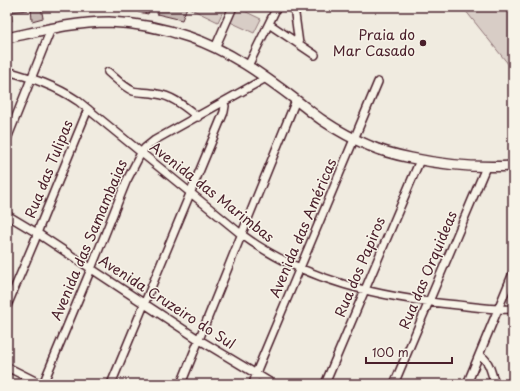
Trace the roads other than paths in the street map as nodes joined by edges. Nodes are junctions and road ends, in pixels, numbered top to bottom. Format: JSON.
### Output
{"nodes":[{"id":1,"x":233,"y":7,"type":"edge"},
{"id":2,"x":277,"y":7,"type":"edge"},
{"id":3,"x":294,"y":7,"type":"edge"},
{"id":4,"x":268,"y":24,"type":"junction"},
{"id":5,"x":51,"y":28,"type":"junction"},
{"id":6,"x":7,"y":38,"type":"edge"},
{"id":7,"x":299,"y":44,"type":"junction"},
{"id":8,"x":215,"y":48,"type":"junction"},
{"id":9,"x":315,"y":55,"type":"dead end"},
{"id":10,"x":248,"y":66,"type":"junction"},
{"id":11,"x":7,"y":71,"type":"edge"},
{"id":12,"x":108,"y":72,"type":"dead end"},
{"id":13,"x":31,"y":78,"type":"junction"},
{"id":14,"x":266,"y":78,"type":"junction"},
{"id":15,"x":378,"y":82,"type":"dead end"},
{"id":16,"x":296,"y":100,"type":"junction"},
{"id":17,"x":223,"y":103,"type":"junction"},
{"id":18,"x":88,"y":109,"type":"junction"},
{"id":19,"x":198,"y":117,"type":"junction"},
{"id":20,"x":7,"y":139,"type":"edge"},
{"id":21,"x":355,"y":139,"type":"junction"},
{"id":22,"x":141,"y":153,"type":"junction"},
{"id":23,"x":420,"y":160,"type":"junction"},
{"id":24,"x":513,"y":166,"type":"edge"},
{"id":25,"x":486,"y":167,"type":"junction"},
{"id":26,"x":192,"y":192,"type":"junction"},
{"id":27,"x":7,"y":215,"type":"edge"},
{"id":28,"x":37,"y":233,"type":"junction"},
{"id":29,"x":241,"y":234,"type":"junction"},
{"id":30,"x":299,"y":268,"type":"junction"},
{"id":31,"x":91,"y":269,"type":"junction"},
{"id":32,"x":513,"y":274,"type":"edge"},
{"id":33,"x":364,"y":290,"type":"junction"},
{"id":34,"x":429,"y":302,"type":"junction"},
{"id":35,"x":144,"y":305,"type":"junction"},
{"id":36,"x":7,"y":306,"type":"edge"},
{"id":37,"x":498,"y":309,"type":"junction"},
{"id":38,"x":513,"y":309,"type":"edge"},
{"id":39,"x":198,"y":339,"type":"junction"},
{"id":40,"x":479,"y":355,"type":"junction"},
{"id":41,"x":7,"y":367,"type":"edge"},
{"id":42,"x":256,"y":375,"type":"junction"},
{"id":43,"x":42,"y":384,"type":"edge"},
{"id":44,"x":111,"y":384,"type":"edge"},
{"id":45,"x":181,"y":384,"type":"edge"},
{"id":46,"x":253,"y":384,"type":"edge"},
{"id":47,"x":273,"y":384,"type":"edge"},
{"id":48,"x":325,"y":384,"type":"edge"},
{"id":49,"x":394,"y":384,"type":"edge"},
{"id":50,"x":467,"y":384,"type":"edge"},
{"id":51,"x":495,"y":384,"type":"edge"}],
"edges":[{"from":1,"to":8,"type":"street"},
{"from":2,"to":4,"type":"street"},
{"from":3,"to":7,"type":"street"},
{"from":4,"to":7,"type":"street"},
{"from":4,"to":10,"type":"street"},
{"from":5,"to":6,"type":"main road"},
{"from":5,"to":8,"type":"main road"},
{"from":5,"to":13,"type":"street"},
{"from":7,"to":9,"type":"street"},
{"from":8,"to":10,"type":"main road"},
{"from":10,"to":14,"type":"main road"},
{"from":11,"to":13,"type":"street","name":"Avenida das Marimbas"},
{"from":12,"to":19,"type":"street"},
{"from":13,"to":18,"type":"street","name":"Avenida das Marimbas"},
{"from":13,"to":20,"type":"street"},
{"from":14,"to":16,"type":"main road"},
{"from":14,"to":17,"type":"street","name":"Avenida das Samambaias"},
{"from":15,"to":21,"type":"street","name":"Avenida das Américas"},
{"from":16,"to":21,"type":"main road"},
{"from":16,"to":29,"type":"street"},
{"from":17,"to":19,"type":"street","name":"Avenida das Samambaias"},
{"from":17,"to":26,"type":"street"},
{"from":18,"to":22,"type":"street","name":"Avenida das Marimbas"},
{"from":18,"to":28,"type":"street","name":"Rua das Tulipas"},
{"from":19,"to":22,"type":"street","name":"Avenida das Samambaias"},
{"from":21,"to":23,"type":"main road"},
{"from":21,"to":30,"type":"street","name":"Avenida das Américas"},
{"from":22,"to":26,"type":"street","name":"Avenida das Marimbas"},
{"from":22,"to":31,"type":"street","name":"Avenida das Samambaias"},
{"from":23,"to":25,"type":"main road"},
{"from":23,"to":33,"type":"street","name":"Rua dos Papiros"},
{"from":24,"to":25,"type":"main road"},
{"from":25,"to":34,"type":"street","name":"Rua das Orquideas"},
{"from":26,"to":29,"type":"street","name":"Avenida das Marimbas"},
{"from":26,"to":35,"type":"street"},
{"from":27,"to":28,"type":"street","name":"Avenida Cruzeiro do Sul"},
{"from":28,"to":31,"type":"street","name":"Avenida Cruzeiro do Sul"},
{"from":28,"to":36,"type":"street","name":"Rua das Tulipas"},
{"from":29,"to":30,"type":"street","name":"Avenida das Marimbas"},
{"from":29,"to":39,"type":"street"},
{"from":30,"to":33,"type":"street","name":"Avenida das Marimbas"},
{"from":30,"to":42,"type":"street","name":"Avenida das Américas"},
{"from":31,"to":35,"type":"street","name":"Avenida Cruzeiro do Sul"},
{"from":31,"to":43,"type":"street","name":"Avenida das Samambaias"},
{"from":32,"to":37,"type":"street"},
{"from":33,"to":34,"type":"street","name":"Avenida das Marimbas"},
{"from":33,"to":48,"type":"street","name":"Rua dos Papiros"},
{"from":34,"to":37,"type":"street","name":"Avenida das Marimbas"},
{"from":34,"to":49,"type":"street","name":"Rua das Orquideas"},
{"from":35,"to":39,"type":"street","name":"Avenida Cruzeiro do Sul"},
{"from":35,"to":44,"type":"street"},
{"from":37,"to":38,"type":"street","name":"Avenida das Marimbas"},
{"from":37,"to":40,"type":"street"},
{"from":39,"to":42,"type":"street","name":"Avenida Cruzeiro do Sul"},
{"from":39,"to":45,"type":"street"},
{"from":40,"to":50,"type":"street"},
{"from":40,"to":51,"type":"street"},
{"from":41,"to":43,"type":"street"},
{"from":42,"to":46,"type":"street","name":"Avenida das Américas"},
{"from":42,"to":47,"type":"street","name":"Avenida Cruzeiro do Sul"}]}
